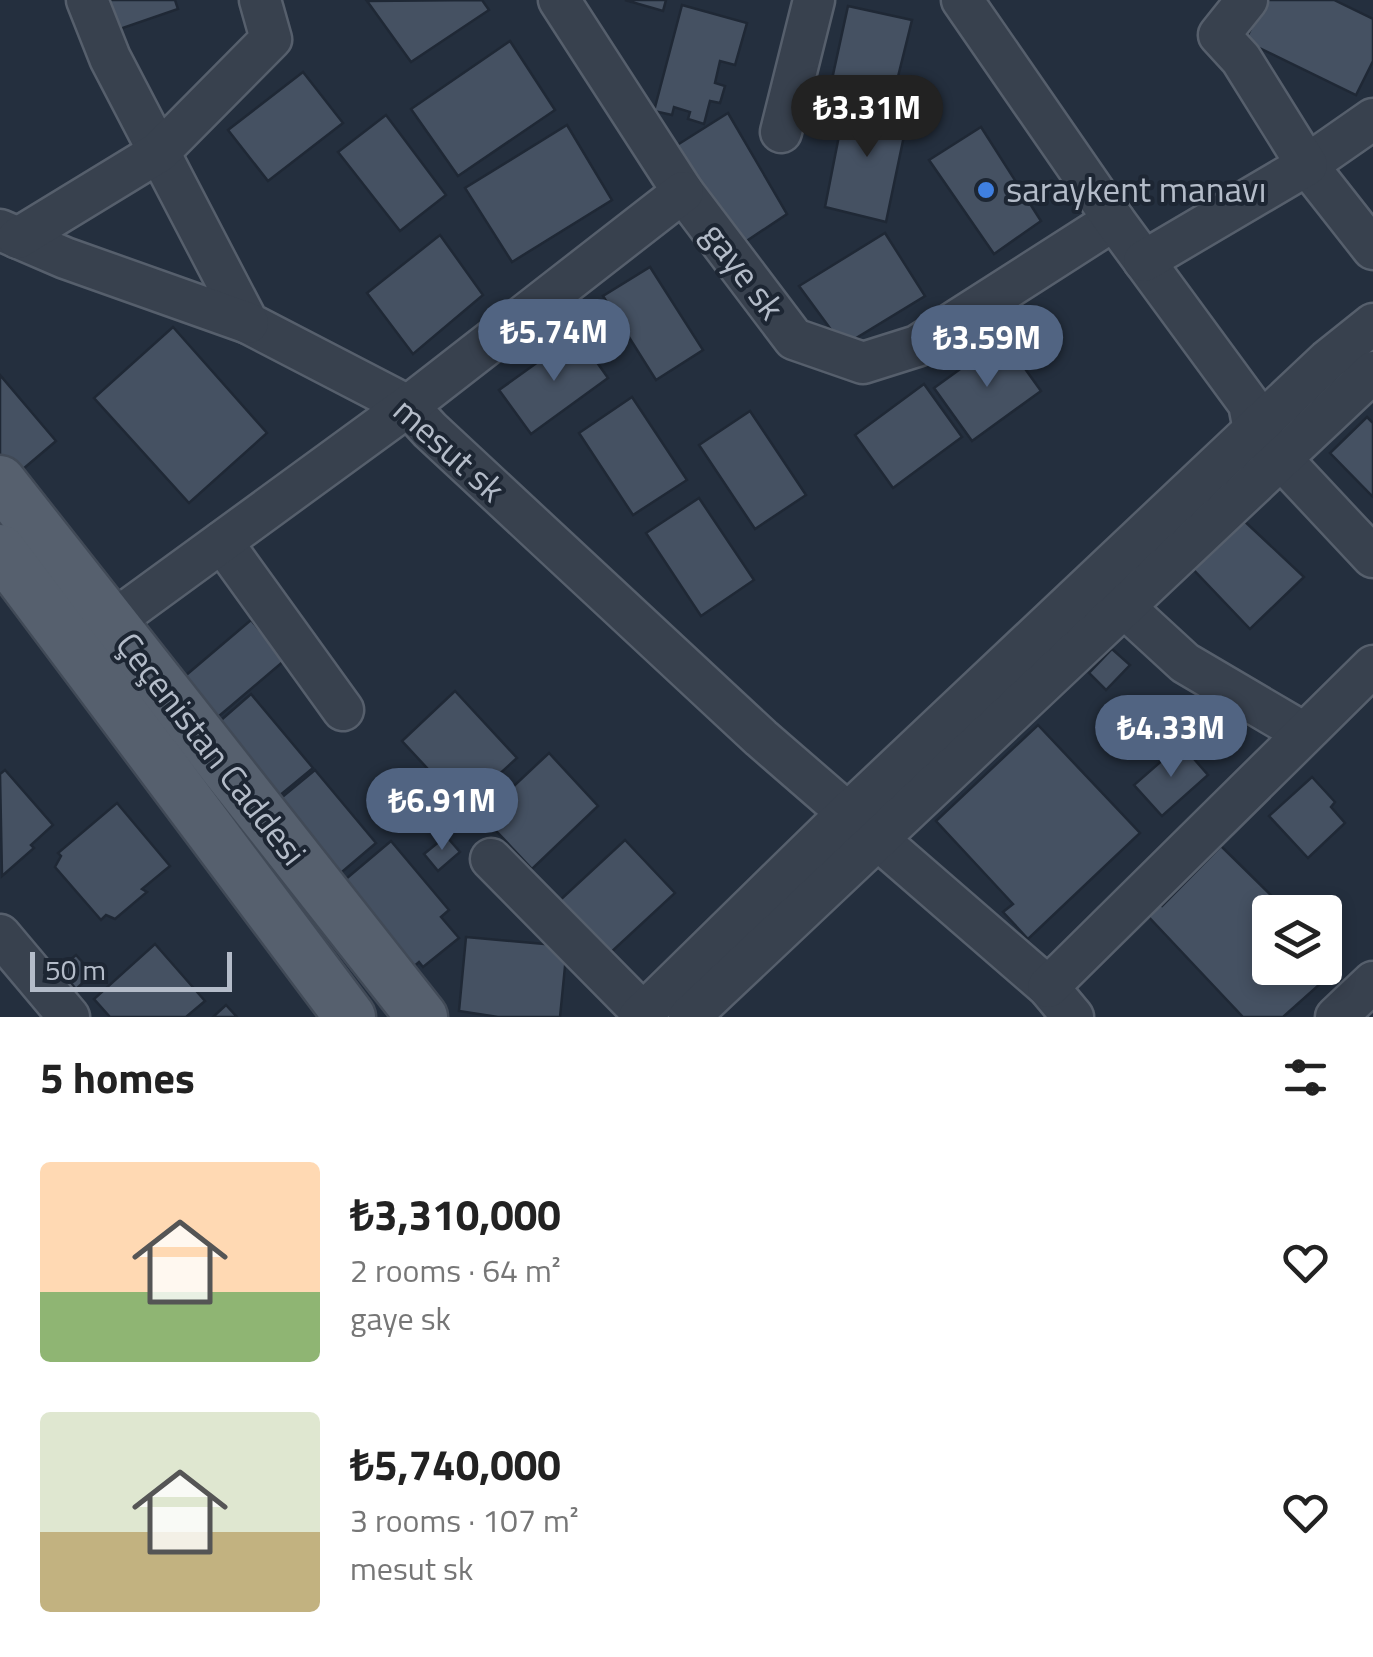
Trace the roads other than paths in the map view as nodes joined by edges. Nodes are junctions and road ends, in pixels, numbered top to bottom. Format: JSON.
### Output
{"nodes":[{"id":1,"x":87,"y":0,"type":"edge"},
{"id":2,"x":260,"y":0,"type":"edge"},
{"id":3,"x":559,"y":0,"type":"edge"},
{"id":4,"x":814,"y":0,"type":"edge"},
{"id":5,"x":962,"y":0,"type":"edge"},
{"id":6,"x":1247,"y":0,"type":"edge"},
{"id":7,"x":1373,"y":119,"type":"edge"},
{"id":8,"x":782,"y":132,"type":"dead end"},
{"id":9,"x":159,"y":152,"type":"junction"},
{"id":10,"x":1307,"y":165,"type":"junction"},
{"id":11,"x":682,"y":192,"type":"junction"},
{"id":12,"x":1114,"y":220,"type":"junction"},
{"id":13,"x":9,"y":234,"type":"edge"},
{"id":14,"x":1373,"y":249,"type":"edge"},
{"id":15,"x":1144,"y":262,"type":"junction"},
{"id":16,"x":248,"y":323,"type":"junction"},
{"id":17,"x":1373,"y":324,"type":"edge"},
{"id":18,"x":1373,"y":372,"type":"edge"},
{"id":19,"x":408,"y":406,"type":"junction"},
{"id":20,"x":1267,"y":444,"type":"junction"},
{"id":21,"x":0,"y":481,"type":"edge"},
{"id":22,"x":222,"y":542,"type":"junction"},
{"id":23,"x":0,"y":550,"type":"edge"},
{"id":24,"x":1373,"y":557,"type":"edge"},
{"id":25,"x":1124,"y":606,"type":"junction"},
{"id":26,"x":112,"y":622,"type":"junction"},
{"id":27,"x":1373,"y":666,"type":"edge"},
{"id":28,"x":343,"y":710,"type":"dead end"},
{"id":29,"x":1304,"y":734,"type":"junction"},
{"id":30,"x":863,"y":826,"type":"junction"},
{"id":31,"x":491,"y":859,"type":"dead end"},
{"id":32,"x":0,"y":935,"type":"edge"},
{"id":33,"x":1373,"y":982,"type":"edge"},
{"id":34,"x":1061,"y":1002,"type":"edge"},
{"id":35,"x":64,"y":1015,"type":"edge"},
{"id":36,"x":641,"y":1015,"type":"edge"},
{"id":37,"x":350,"y":1017,"type":"edge"},
{"id":38,"x":422,"y":1017,"type":"edge"},
{"id":39,"x":689,"y":1017,"type":"edge"},
{"id":40,"x":1336,"y":1017,"type":"edge"}],
"edges":[{"from":1,"to":9,"type":"street"},
{"from":2,"to":9,"type":"street"},
{"from":3,"to":11,"type":"street","name":"gaye sk"},
{"from":4,"to":8,"type":"street"},
{"from":5,"to":12,"type":"street"},
{"from":6,"to":10,"type":"street"},
{"from":7,"to":10,"type":"street"},
{"from":9,"to":13,"type":"street"},
{"from":9,"to":16,"type":"street"},
{"from":10,"to":14,"type":"street"},
{"from":10,"to":15,"type":"street"},
{"from":11,"to":12,"type":"street","name":"gaye sk"},
{"from":11,"to":19,"type":"street"},
{"from":12,"to":15,"type":"street"},
{"from":13,"to":16,"type":"street","name":"mesut sk"},
{"from":15,"to":20,"type":"street"},
{"from":16,"to":19,"type":"street","name":"mesut sk"},
{"from":17,"to":20,"type":"street"},
{"from":18,"to":20,"type":"street"},
{"from":19,"to":22,"type":"street"},
{"from":19,"to":30,"type":"street","name":"mesut sk"},
{"from":20,"to":24,"type":"street"},
{"from":20,"to":25,"type":"street"},
{"from":20,"to":30,"type":"street"},
{"from":21,"to":26,"type":"main road","name":"Çeçenistan Caddesi"},
{"from":22,"to":26,"type":"street"},
{"from":22,"to":28,"type":"street"},
{"from":23,"to":37,"type":"main road","name":"Çeçenistan Caddesi"},
{"from":25,"to":29,"type":"street"},
{"from":25,"to":30,"type":"street"},
{"from":26,"to":38,"type":"main road","name":"Çeçenistan Caddesi"},
{"from":27,"to":29,"type":"street"},
{"from":29,"to":34,"type":"street"},
{"from":30,"to":34,"type":"street","name":"mesut sk"},
{"from":30,"to":36,"type":"street"},
{"from":30,"to":39,"type":"street"},
{"from":31,"to":36,"type":"street"},
{"from":32,"to":35,"type":"street"},
{"from":33,"to":40,"type":"street"}]}
